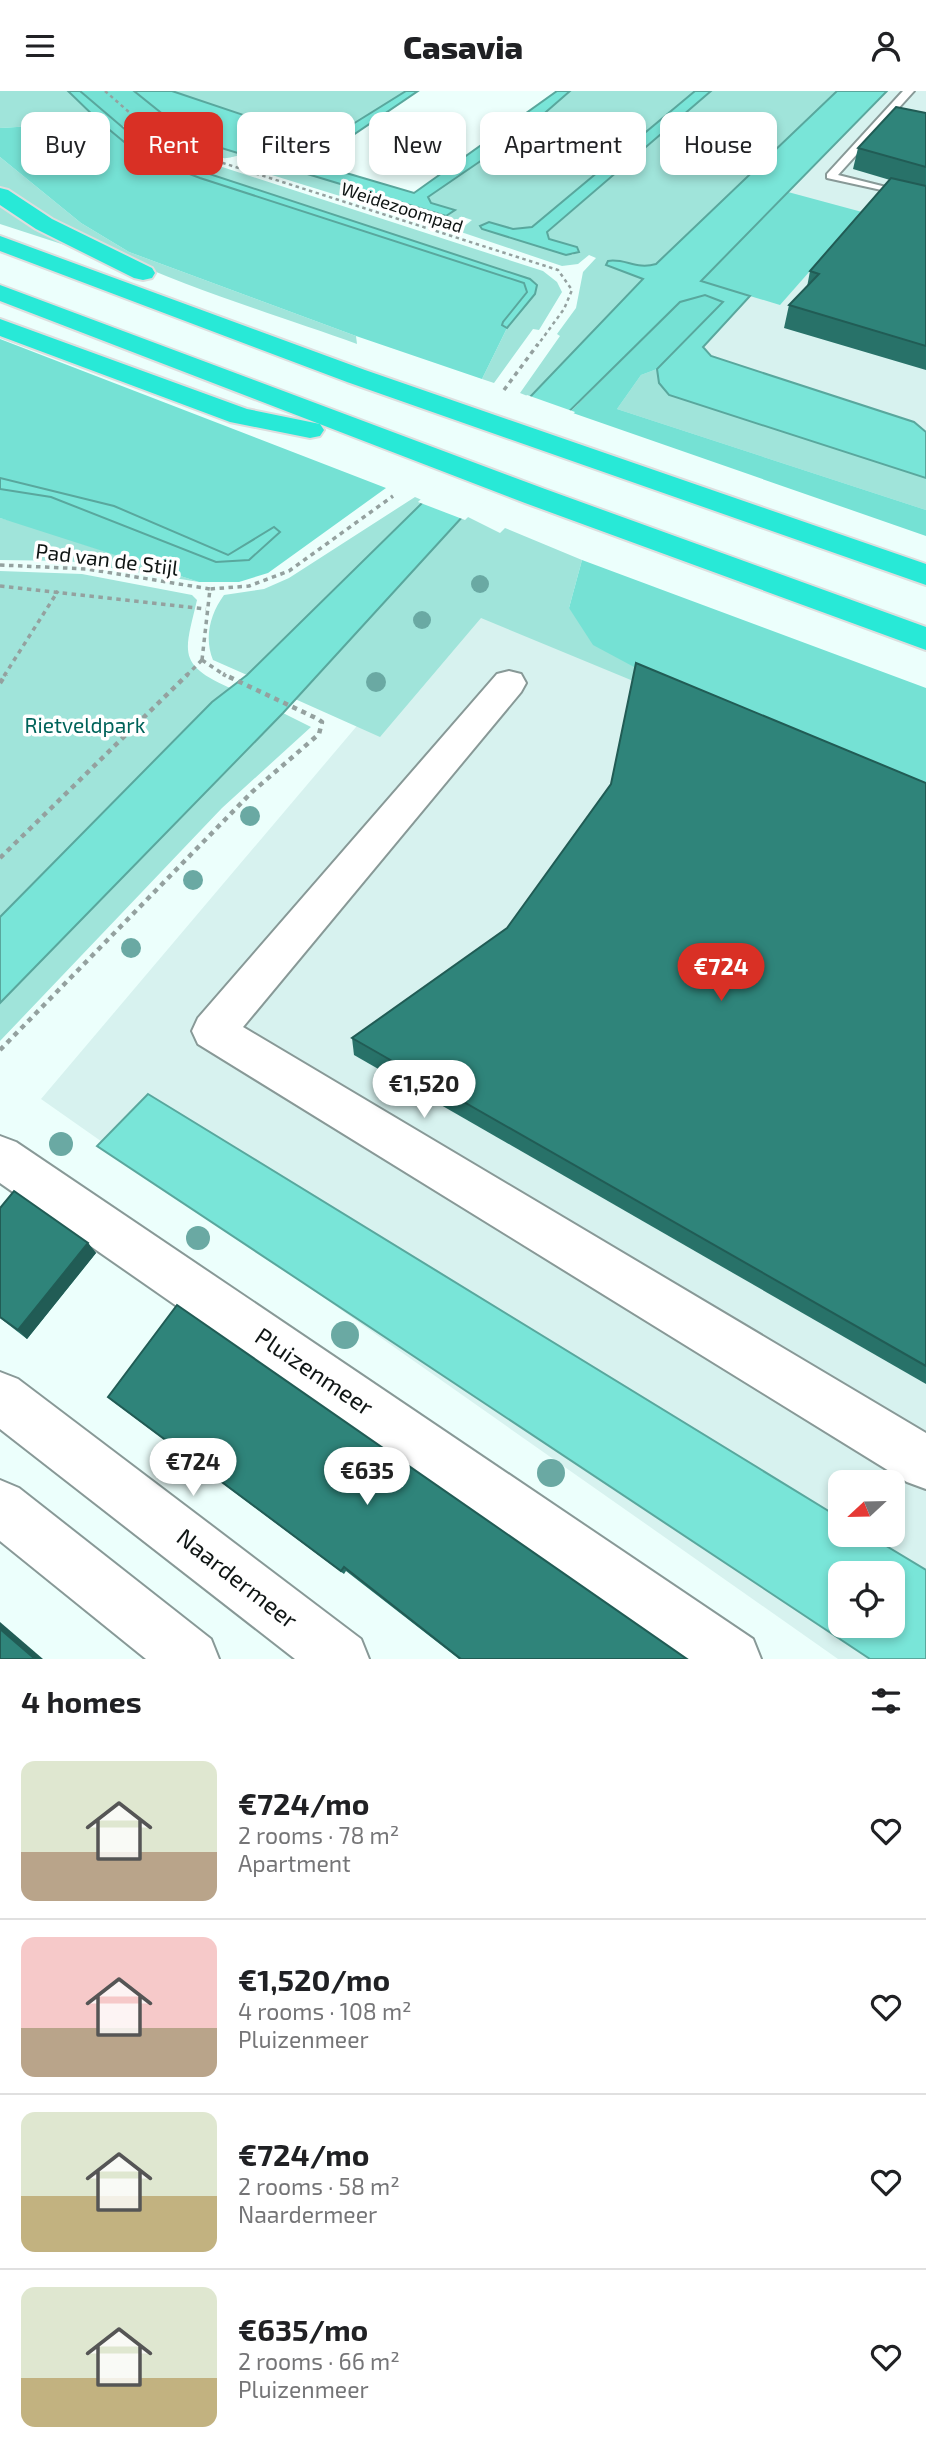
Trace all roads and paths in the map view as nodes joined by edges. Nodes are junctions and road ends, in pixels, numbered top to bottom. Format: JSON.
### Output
{"nodes":[{"id":1,"x":105,"y":91,"type":"edge"},
{"id":2,"x":909,"y":91,"type":"edge"},
{"id":3,"x":882,"y":189,"type":"joint"},
{"id":4,"x":0,"y":195,"type":"edge"},
{"id":5,"x":904,"y":195,"type":"edge"},
{"id":6,"x":0,"y":243,"type":"edge"},
{"id":7,"x":0,"y":292,"type":"edge"},
{"id":8,"x":0,"y":327,"type":"edge"},
{"id":9,"x":356,"y":376,"type":"junction"},
{"id":10,"x":504,"y":390,"type":"dead end"},
{"id":11,"x":413,"y":450,"type":"junction"},
{"id":12,"x":393,"y":496,"type":"dead end"},
{"id":13,"x":0,"y":565,"type":"edge"},
{"id":14,"x":926,"y":575,"type":"edge"},
{"id":15,"x":0,"y":586,"type":"edge"},
{"id":16,"x":210,"y":589,"type":"junction"},
{"id":17,"x":58,"y":591,"type":"junction"},
{"id":18,"x":206,"y":609,"type":"junction"},
{"id":19,"x":926,"y":639,"type":"edge"},
{"id":20,"x":202,"y":660,"type":"junction"},
{"id":21,"x":0,"y":683,"type":"edge"},
{"id":22,"x":509,"y":683,"type":"dead end"},
{"id":23,"x":0,"y":858,"type":"edge"},
{"id":24,"x":0,"y":1051,"type":"edge"},
{"id":25,"x":0,"y":1157,"type":"edge"},
{"id":26,"x":0,"y":1397,"type":"edge"},
{"id":27,"x":926,"y":1463,"type":"edge"},
{"id":28,"x":0,"y":1507,"type":"edge"},
{"id":29,"x":191,"y":1659,"type":"edge"},
{"id":30,"x":341,"y":1659,"type":"edge"},
{"id":31,"x":733,"y":1659,"type":"edge"}],
"edges":[{"from":1,"to":10,"type":"path","name":"Weidezoompad"},
{"from":2,"to":3,"type":"lane"},
{"from":3,"to":5,"type":"street"},
{"from":4,"to":9,"type":"highway"},
{"from":6,"to":9,"type":"highway"},
{"from":7,"to":11,"type":"highway"},
{"from":8,"to":11,"type":"highway"},
{"from":9,"to":14,"type":"highway"},
{"from":11,"to":19,"type":"highway"},
{"from":12,"to":16,"type":"path","name":"Pad van de Stijl"},
{"from":13,"to":16,"type":"path","name":"Pad van de Stijl"},
{"from":15,"to":17,"type":"path","name":"Pad van de Stijl"},
{"from":16,"to":18,"type":"path"},
{"from":17,"to":18,"type":"path","name":"Pad van de Stijl"},
{"from":17,"to":21,"type":"path"},
{"from":18,"to":20,"type":"path"},
{"from":20,"to":23,"type":"path"},
{"from":20,"to":24,"type":"path"},
{"from":22,"to":27,"type":"street"},
{"from":25,"to":31,"type":"street","name":"Pluizenmeer"},
{"from":26,"to":30,"type":"street","name":"Naardermeer"},
{"from":28,"to":29,"type":"street"}]}
